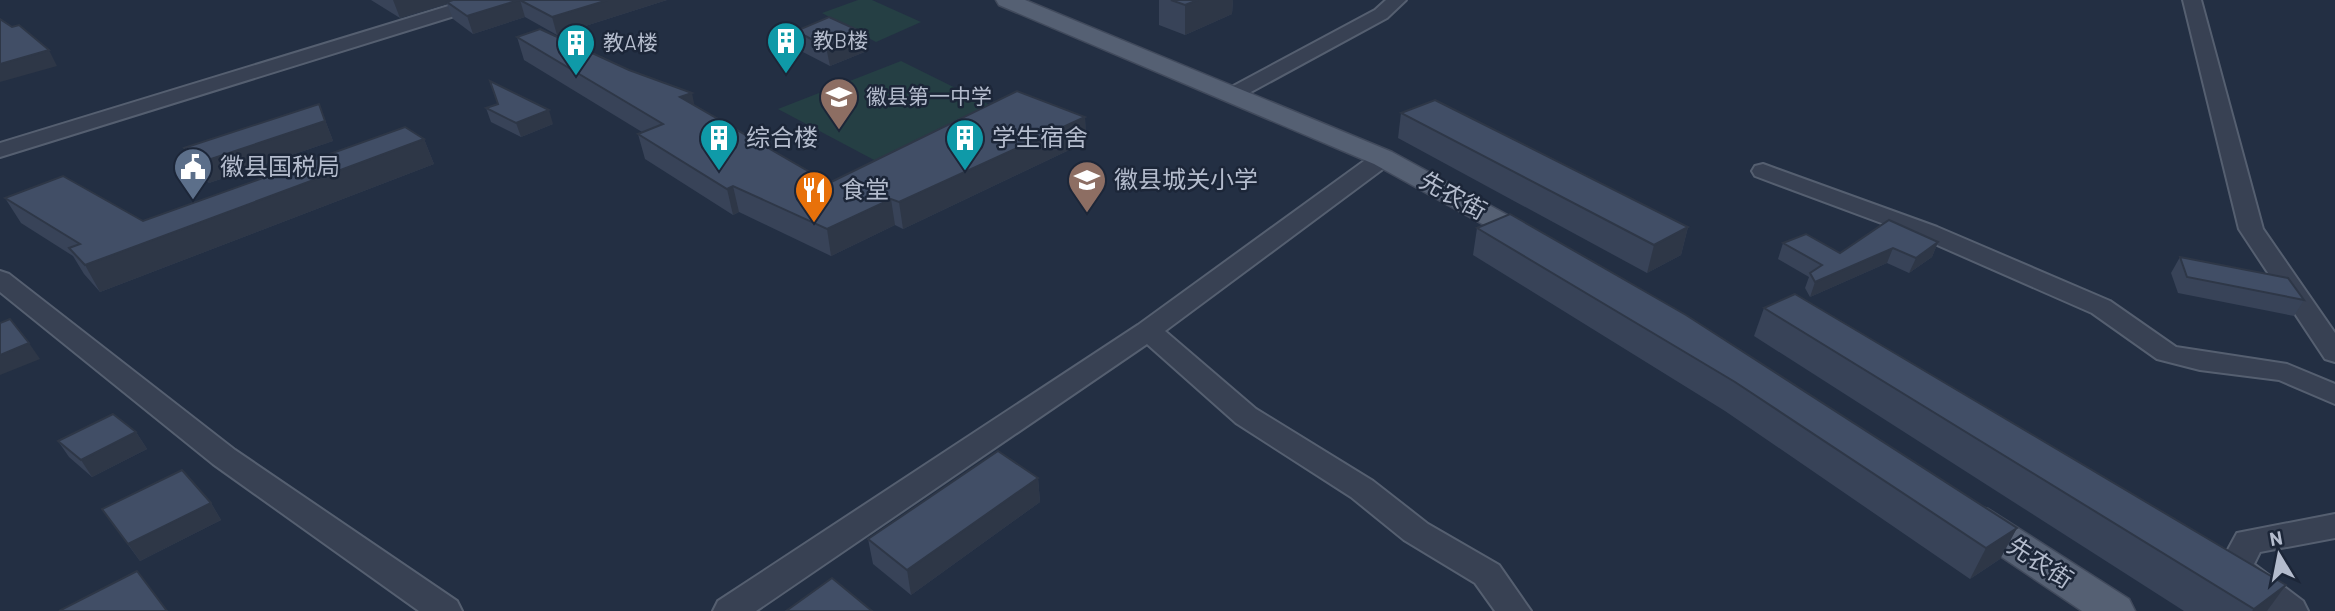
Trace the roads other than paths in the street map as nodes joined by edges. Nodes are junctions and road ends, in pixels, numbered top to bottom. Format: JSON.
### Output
{"nodes":[{"id":1,"x":487,"y":0,"type":"edge"},
{"id":2,"x":1007,"y":0,"type":"edge"},
{"id":3,"x":1397,"y":0,"type":"edge"},
{"id":4,"x":2192,"y":0,"type":"edge"},
{"id":5,"x":1231,"y":94,"type":"junction"},
{"id":6,"x":0,"y":150,"type":"edge"},
{"id":7,"x":1383,"y":158,"type":"junction"},
{"id":8,"x":1763,"y":171,"type":"dead end"},
{"id":9,"x":1562,"y":256,"type":"edge"},
{"id":10,"x":0,"y":279,"type":"edge"},
{"id":11,"x":1148,"y":331,"type":"junction"},
{"id":12,"x":2335,"y":352,"type":"edge"},
{"id":13,"x":2335,"y":396,"type":"edge"},
{"id":14,"x":1954,"y":506,"type":"edge"},
{"id":15,"x":2335,"y":526,"type":"edge"},
{"id":16,"x":445,"y":611,"type":"edge"},
{"id":17,"x":730,"y":611,"type":"edge"},
{"id":18,"x":1514,"y":611,"type":"edge"},
{"id":19,"x":2114,"y":611,"type":"edge"},
{"id":20,"x":2291,"y":611,"type":"edge"}],
"edges":[{"from":1,"to":6,"type":"street"},
{"from":2,"to":5,"type":"main road","name":"先农街"},
{"from":3,"to":5,"type":"street"},
{"from":4,"to":12,"type":"street"},
{"from":5,"to":7,"type":"main road","name":"先农街"},
{"from":7,"to":9,"type":"main road","name":"先农街"},
{"from":7,"to":11,"type":"street"},
{"from":8,"to":13,"type":"street"},
{"from":10,"to":16,"type":"street"},
{"from":11,"to":17,"type":"street"},
{"from":11,"to":18,"type":"street"},
{"from":14,"to":19,"type":"main road","name":"先农街"},
{"from":15,"to":20,"type":"street"}]}
